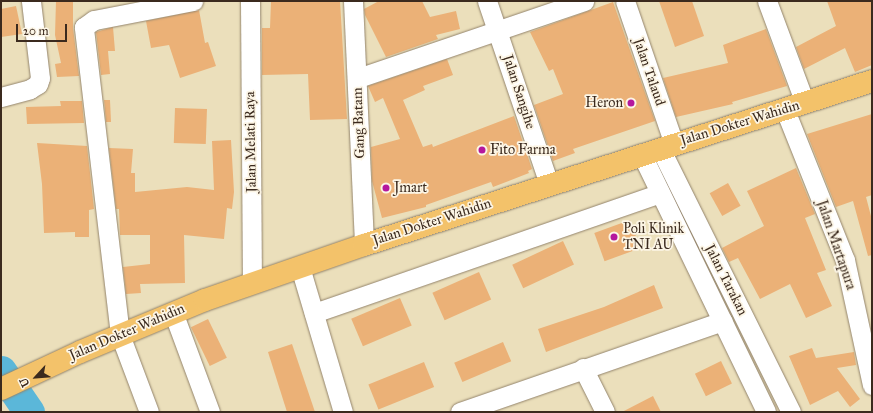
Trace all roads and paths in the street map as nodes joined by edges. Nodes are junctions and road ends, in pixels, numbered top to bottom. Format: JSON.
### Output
{"nodes":[{"id":1,"x":31,"y":1,"type":"edge"},
{"id":2,"x":193,"y":1,"type":"edge"},
{"id":3,"x":250,"y":1,"type":"edge"},
{"id":4,"x":353,"y":1,"type":"edge"},
{"id":5,"x":487,"y":1,"type":"edge"},
{"id":6,"x":584,"y":1,"type":"edge"},
{"id":7,"x":625,"y":1,"type":"edge"},
{"id":8,"x":767,"y":1,"type":"edge"},
{"id":9,"x":498,"y":29,"type":"junction"},
{"id":10,"x":358,"y":78,"type":"junction"},
{"id":11,"x":872,"y":81,"type":"edge"},
{"id":12,"x":1,"y":97,"type":"edge"},
{"id":13,"x":795,"y":107,"type":"junction"},
{"id":14,"x":659,"y":149,"type":"junction"},
{"id":15,"x":549,"y":184,"type":"junction"},
{"id":16,"x":660,"y":193,"type":"junction"},
{"id":17,"x":364,"y":245,"type":"junction"},
{"id":18,"x":300,"y":267,"type":"junction"},
{"id":19,"x":252,"y":283,"type":"junction"},
{"id":20,"x":173,"y":312,"type":"junction"},
{"id":21,"x":314,"y":313,"type":"junction"},
{"id":22,"x":723,"y":321,"type":"junction"},
{"id":23,"x":120,"y":335,"type":"junction"},
{"id":24,"x":583,"y":368,"type":"junction"},
{"id":25,"x":872,"y":385,"type":"edge"},
{"id":26,"x":1,"y":389,"type":"edge"},
{"id":27,"x":148,"y":412,"type":"edge"},
{"id":28,"x":210,"y":412,"type":"edge"},
{"id":29,"x":343,"y":412,"type":"edge"},
{"id":30,"x":460,"y":412,"type":"edge"},
{"id":31,"x":605,"y":412,"type":"edge"},
{"id":32,"x":766,"y":412,"type":"edge"},
{"id":33,"x":791,"y":412,"type":"edge"}],
"edges":[{"from":1,"to":12,"type":"street"},
{"from":2,"to":23,"type":"street"},
{"from":3,"to":19,"type":"street","name":"Jalan Melati Raya"},
{"from":4,"to":10,"type":"street","name":"Gang Batam"},
{"from":5,"to":9,"type":"street","name":"Jalan Sangihe"},
{"from":6,"to":9,"type":"street"},
{"from":7,"to":14,"type":"street","name":"Jalan Talaud"},
{"from":8,"to":13,"type":"street","name":"Jalan Martapura"},
{"from":9,"to":10,"type":"street"},
{"from":9,"to":15,"type":"street","name":"Jalan Sangihe"},
{"from":10,"to":17,"type":"street","name":"Gang Batam"},
{"from":11,"to":13,"type":"main road","name":"Jalan Dokter Wahidin"},
{"from":13,"to":14,"type":"main road","name":"Jalan Dokter Wahidin"},
{"from":13,"to":25,"type":"street","name":"Jalan Martapura"},
{"from":14,"to":15,"type":"main road","name":"Jalan Dokter Wahidin"},
{"from":14,"to":16,"type":"street"},
{"from":14,"to":33,"type":"street","name":"Jalan Tarakan"},
{"from":15,"to":17,"type":"main road","name":"Jalan Dokter Wahidin"},
{"from":16,"to":21,"type":"street"},
{"from":16,"to":22,"type":"street"},
{"from":17,"to":18,"type":"main road","name":"Jalan Dokter Wahidin"},
{"from":18,"to":19,"type":"main road","name":"Jalan Dokter Wahidin"},
{"from":18,"to":21,"type":"street"},
{"from":19,"to":20,"type":"main road","name":"Jalan Dokter Wahidin"},
{"from":20,"to":23,"type":"main road","name":"Jalan Dokter Wahidin"},
{"from":20,"to":28,"type":"street"},
{"from":21,"to":29,"type":"street"},
{"from":22,"to":24,"type":"street"},
{"from":22,"to":32,"type":"street"},
{"from":23,"to":26,"type":"main road","name":"Jalan Dokter Wahidin"},
{"from":23,"to":27,"type":"street"},
{"from":24,"to":30,"type":"street"},
{"from":24,"to":31,"type":"street"}]}
